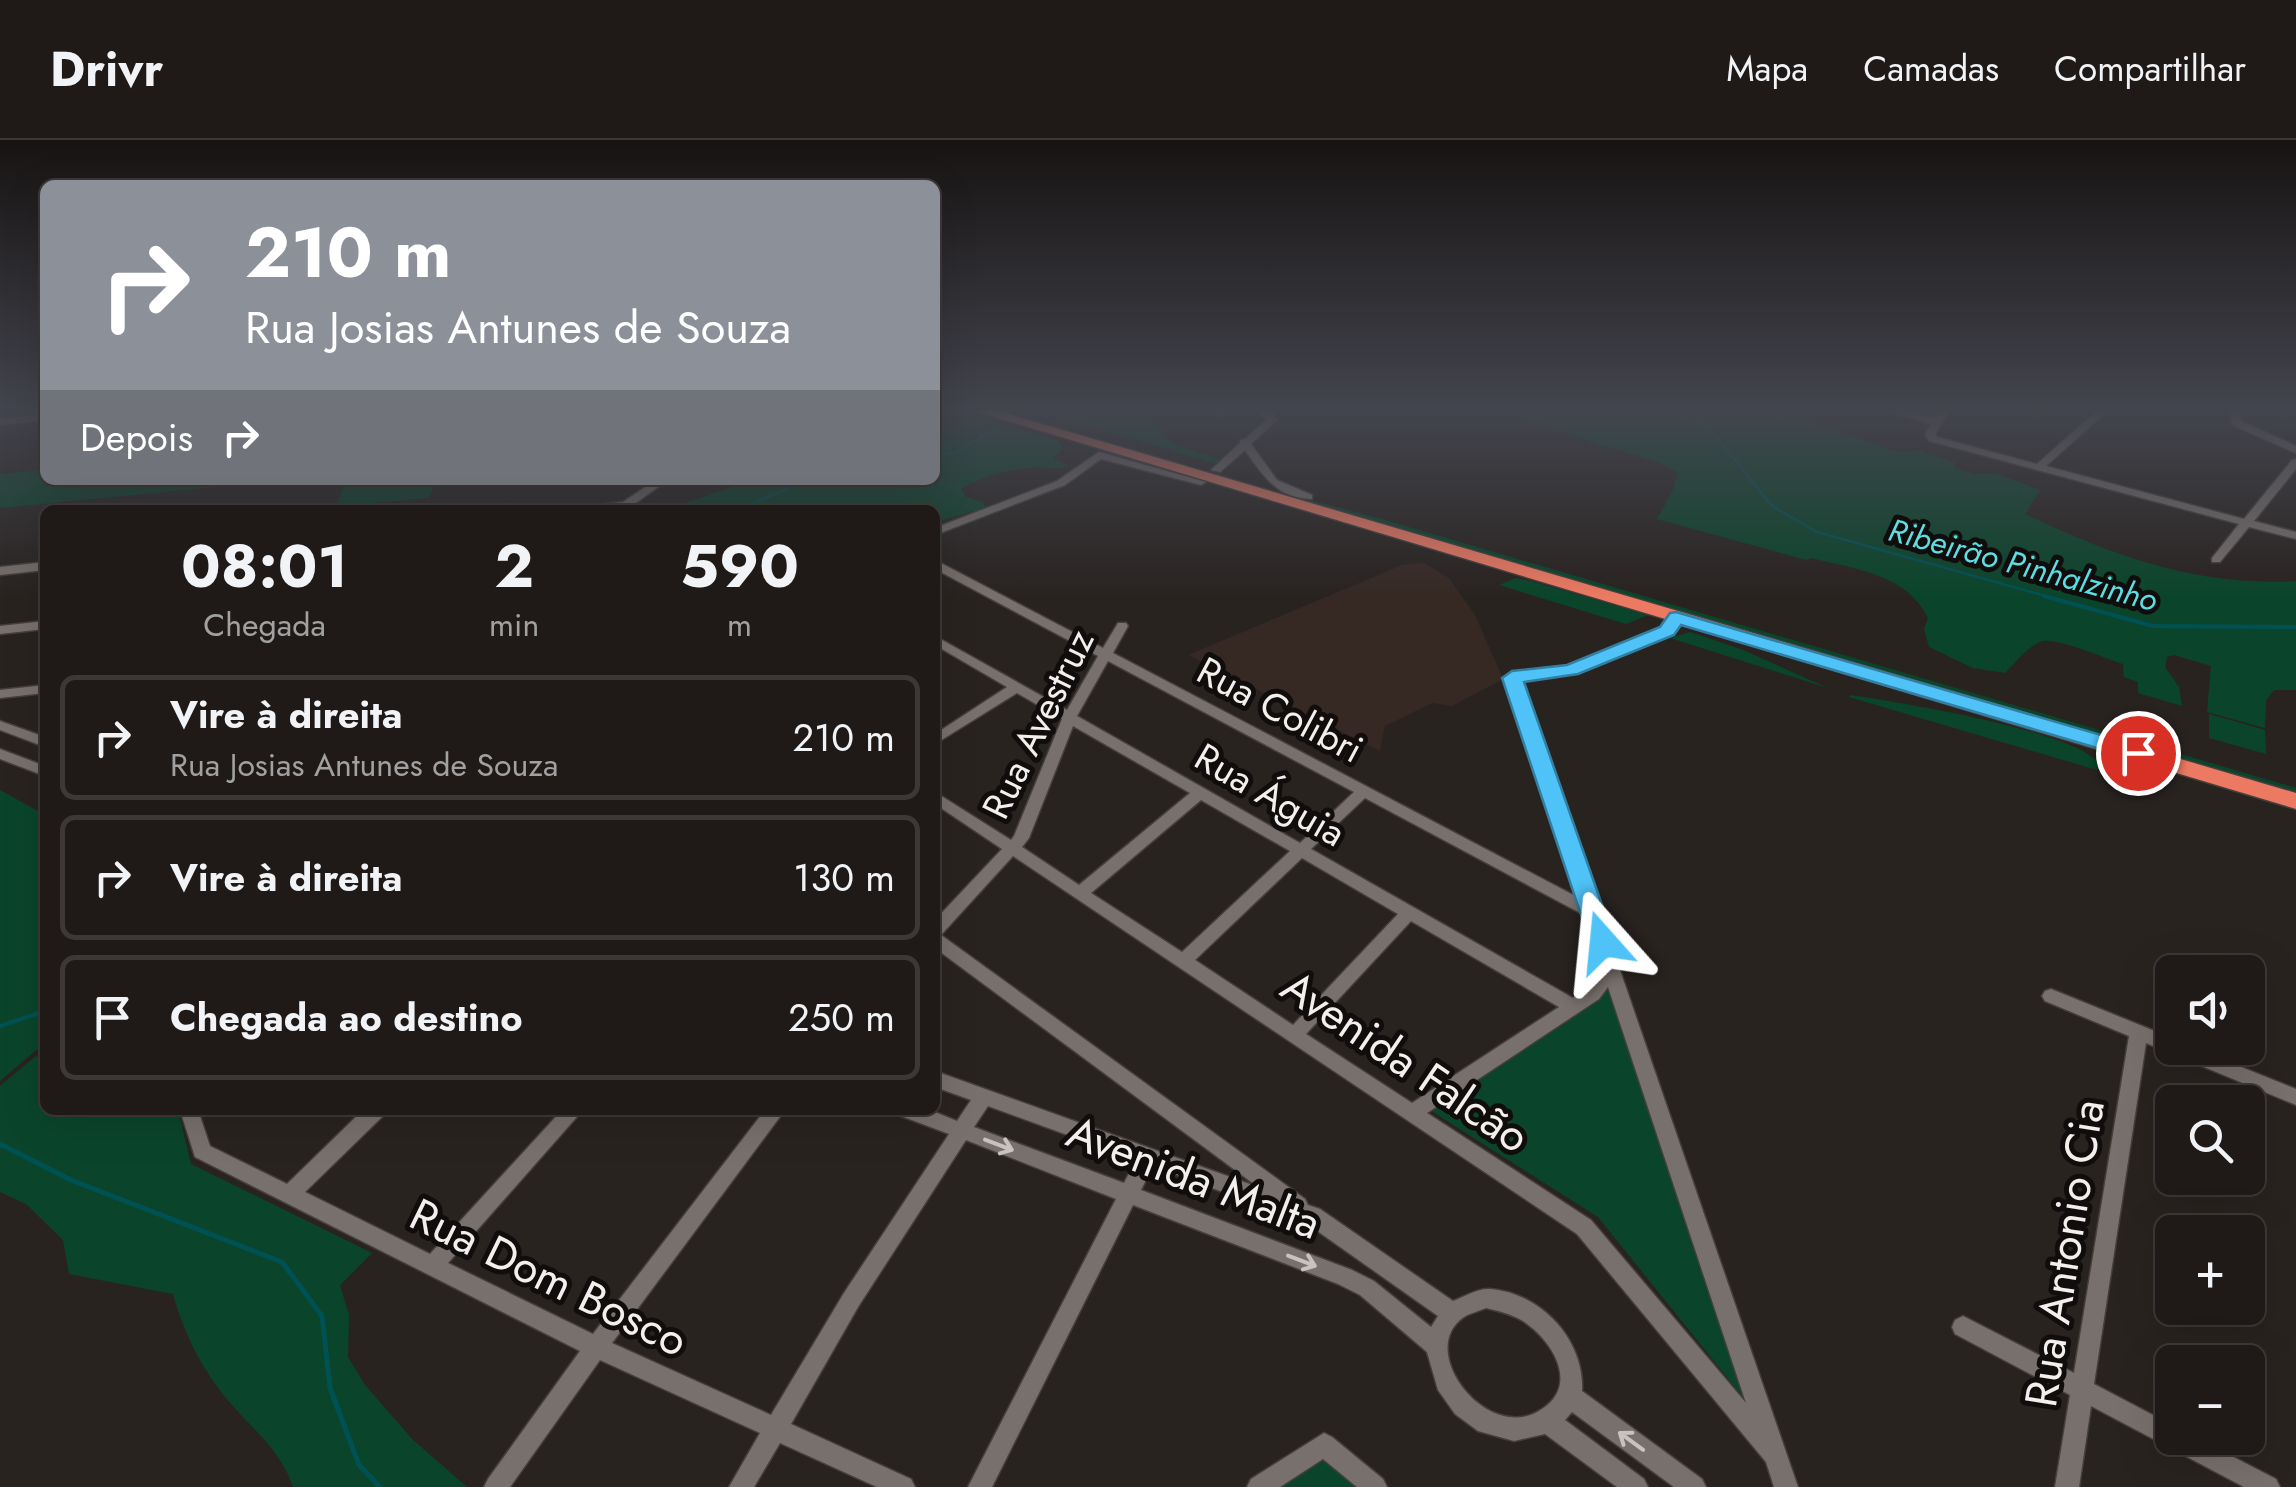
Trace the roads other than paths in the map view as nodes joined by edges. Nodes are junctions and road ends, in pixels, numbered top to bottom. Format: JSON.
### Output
{"nodes":[{"id":1,"x":1073,"y":471,"type":"edge"},
{"id":2,"x":1184,"y":471,"type":"edge"},
{"id":3,"x":1193,"y":471,"type":"edge"},
{"id":4,"x":1213,"y":471,"type":"edge"},
{"id":5,"x":1265,"y":471,"type":"edge"},
{"id":6,"x":2049,"y":471,"type":"edge"},
{"id":7,"x":2288,"y":471,"type":"edge"},
{"id":8,"x":1208,"y":476,"type":"junction"},
{"id":9,"x":656,"y":485,"type":"edge"},
{"id":10,"x":1308,"y":497,"type":"junction"},
{"id":11,"x":626,"y":505,"type":"edge"},
{"id":12,"x":2245,"y":522,"type":"junction"},
{"id":13,"x":940,"y":530,"type":"edge"},
{"id":14,"x":2296,"y":536,"type":"edge"},
{"id":15,"x":2216,"y":560,"type":"dead end"},
{"id":16,"x":40,"y":567,"type":"edge"},
{"id":17,"x":940,"y":567,"type":"edge"},
{"id":18,"x":0,"y":571,"type":"edge"},
{"id":19,"x":1676,"y":618,"type":"junction"},
{"id":20,"x":40,"y":626,"type":"edge"},
{"id":21,"x":1122,"y":626,"type":"dead end"},
{"id":22,"x":0,"y":630,"type":"edge"},
{"id":23,"x":940,"y":643,"type":"edge"},
{"id":24,"x":1106,"y":655,"type":"junction"},
{"id":25,"x":1016,"y":687,"type":"junction"},
{"id":26,"x":40,"y":690,"type":"edge"},
{"id":27,"x":0,"y":694,"type":"edge"},
{"id":28,"x":1070,"y":717,"type":"junction"},
{"id":29,"x":0,"y":725,"type":"edge"},
{"id":30,"x":940,"y":737,"type":"edge"},
{"id":31,"x":40,"y":740,"type":"edge"},
{"id":32,"x":0,"y":754,"type":"edge"},
{"id":33,"x":40,"y":770,"type":"edge"},
{"id":34,"x":2296,"y":786,"type":"edge"},
{"id":35,"x":1364,"y":791,"type":"junction"},
{"id":36,"x":1200,"y":792,"type":"junction"},
{"id":37,"x":940,"y":800,"type":"edge"},
{"id":38,"x":2296,"y":800,"type":"edge"},
{"id":39,"x":1300,"y":850,"type":"junction"},
{"id":40,"x":1013,"y":851,"type":"junction"},
{"id":41,"x":1079,"y":894,"type":"junction"},
{"id":42,"x":1409,"y":913,"type":"junction"},
{"id":43,"x":1594,"y":913,"type":"junction"},
{"id":44,"x":940,"y":926,"type":"edge"},
{"id":45,"x":940,"y":943,"type":"edge"},
{"id":46,"x":1182,"y":962,"type":"junction"},
{"id":47,"x":1612,"y":971,"type":"junction"},
{"id":48,"x":2051,"y":996,"type":"dead end"},
{"id":49,"x":1573,"y":1007,"type":"junction"},
{"id":50,"x":2139,"y":1032,"type":"junction"},
{"id":51,"x":1294,"y":1035,"type":"junction"},
{"id":52,"x":2155,"y":1039,"type":"edge"},
{"id":53,"x":2218,"y":1065,"type":"edge"},
{"id":54,"x":940,"y":1081,"type":"edge"},
{"id":55,"x":2296,"y":1097,"type":"edge"},
{"id":56,"x":982,"y":1098,"type":"junction"},
{"id":57,"x":1410,"y":1114,"type":"junction"},
{"id":58,"x":191,"y":1115,"type":"edge"},
{"id":59,"x":371,"y":1115,"type":"edge"},
{"id":60,"x":569,"y":1115,"type":"edge"},
{"id":61,"x":772,"y":1115,"type":"edge"},
{"id":62,"x":921,"y":1115,"type":"edge"},
{"id":63,"x":962,"y":1131,"type":"junction"},
{"id":64,"x":1147,"y":1158,"type":"junction"},
{"id":65,"x":291,"y":1194,"type":"junction"},
{"id":66,"x":1130,"y":1196,"type":"junction"},
{"id":67,"x":1314,"y":1216,"type":"junction"},
{"id":68,"x":431,"y":1268,"type":"junction"},
{"id":69,"x":1452,"y":1313,"type":"junction"},
{"id":70,"x":1963,"y":1327,"type":"dead end"},
{"id":71,"x":1437,"y":1346,"type":"junction"},
{"id":72,"x":596,"y":1347,"type":"junction"},
{"id":73,"x":2082,"y":1390,"type":"junction"},
{"id":74,"x":1568,"y":1395,"type":"junction"},
{"id":75,"x":1548,"y":1421,"type":"junction"},
{"id":76,"x":2155,"y":1428,"type":"edge"},
{"id":77,"x":776,"y":1429,"type":"junction"},
{"id":78,"x":2207,"y":1455,"type":"edge"},
{"id":79,"x":1776,"y":1456,"type":"junction"},
{"id":80,"x":496,"y":1487,"type":"edge"},
{"id":81,"x":741,"y":1487,"type":"edge"},
{"id":82,"x":904,"y":1487,"type":"edge"},
{"id":83,"x":980,"y":1487,"type":"edge"},
{"id":84,"x":1259,"y":1487,"type":"edge"},
{"id":85,"x":1376,"y":1487,"type":"edge"},
{"id":86,"x":1636,"y":1487,"type":"edge"},
{"id":87,"x":1694,"y":1487,"type":"edge"},
{"id":88,"x":1786,"y":1487,"type":"edge"},
{"id":89,"x":2067,"y":1487,"type":"edge"},
{"id":90,"x":2268,"y":1487,"type":"edge"}],
"edges":[{"from":1,"to":13,"type":"street"},
{"from":2,"to":8,"type":"highway"},
{"from":3,"to":8,"type":"highway"},
{"from":4,"to":8,"type":"street"},
{"from":5,"to":10,"type":"street"},
{"from":6,"to":12,"type":"street"},
{"from":7,"to":12,"type":"street"},
{"from":8,"to":10,"type":"highway"},
{"from":8,"to":19,"type":"highway"},
{"from":9,"to":11,"type":"street"},
{"from":10,"to":34,"type":"highway"},
{"from":12,"to":14,"type":"street"},
{"from":12,"to":15,"type":"street"},
{"from":16,"to":18,"type":"street"},
{"from":17,"to":24,"type":"street","name":"Rua Colibri"},
{"from":19,"to":38,"type":"highway"},
{"from":19,"to":43,"type":"street"},
{"from":20,"to":22,"type":"street"},
{"from":21,"to":24,"type":"street","name":"Rua Avestruz"},
{"from":23,"to":25,"type":"street","name":"Rua Águia"},
{"from":24,"to":28,"type":"street","name":"Rua Avestruz"},
{"from":24,"to":35,"type":"street","name":"Rua Colibri"},
{"from":25,"to":28,"type":"street","name":"Rua Águia"},
{"from":25,"to":30,"type":"street"},
{"from":26,"to":27,"type":"street"},
{"from":28,"to":36,"type":"street","name":"Rua Águia"},
{"from":28,"to":40,"type":"street","name":"Rua Avestruz"},
{"from":29,"to":31,"type":"street"},
{"from":32,"to":33,"type":"street"},
{"from":35,"to":39,"type":"street"},
{"from":35,"to":43,"type":"street","name":"Rua Colibri"},
{"from":36,"to":39,"type":"street","name":"Rua Águia"},
{"from":36,"to":41,"type":"street"},
{"from":37,"to":40,"type":"street","name":"Avenida Falcão"},
{"from":39,"to":42,"type":"street","name":"Rua Águia"},
{"from":39,"to":46,"type":"street"},
{"from":40,"to":41,"type":"street","name":"Avenida Falcão"},
{"from":40,"to":44,"type":"street"},
{"from":41,"to":46,"type":"street","name":"Avenida Falcão"},
{"from":42,"to":49,"type":"street","name":"Rua Águia"},
{"from":42,"to":51,"type":"street"},
{"from":43,"to":47,"type":"street"},
{"from":45,"to":67,"type":"street"},
{"from":46,"to":51,"type":"street","name":"Avenida Falcão"},
{"from":47,"to":49,"type":"street"},
{"from":47,"to":79,"type":"street"},
{"from":48,"to":50,"type":"street"},
{"from":49,"to":57,"type":"street"},
{"from":50,"to":52,"type":"street"},
{"from":50,"to":73,"type":"street","name":"Rua Antonio Cia"},
{"from":51,"to":57,"type":"street","name":"Avenida Falcão"},
{"from":53,"to":55,"type":"street"},
{"from":54,"to":56,"type":"street","name":"Avenida Malta"},
{"from":56,"to":63,"type":"street"},
{"from":56,"to":64,"type":"street","name":"Avenida Malta"},
{"from":57,"to":79,"type":"street","name":"Avenida Falcão"},
{"from":58,"to":65,"type":"street","name":"Rua Dom Bosco"},
{"from":59,"to":65,"type":"street"},
{"from":60,"to":68,"type":"street"},
{"from":61,"to":72,"type":"street"},
{"from":62,"to":63,"type":"street","name":"Avenida Malta"},
{"from":63,"to":66,"type":"street","name":"Avenida Malta","one_way":true},
{"from":63,"to":77,"type":"street"},
{"from":64,"to":66,"type":"street"},
{"from":64,"to":67,"type":"street","name":"Avenida Malta"},
{"from":65,"to":68,"type":"street","name":"Rua Dom Bosco"},
{"from":66,"to":71,"type":"street","name":"Avenida Malta","one_way":true},
{"from":66,"to":83,"type":"street"},
{"from":67,"to":69,"type":"street","name":"Avenida Malta"},
{"from":68,"to":72,"type":"street","name":"Rua Dom Bosco"},
{"from":69,"to":71,"type":"street"},
{"from":69,"to":74,"type":"street"},
{"from":70,"to":73,"type":"street"},
{"from":71,"to":75,"type":"street"},
{"from":72,"to":77,"type":"street","name":"Rua Dom Bosco"},
{"from":72,"to":80,"type":"street"},
{"from":73,"to":76,"type":"street"},
{"from":73,"to":89,"type":"street","name":"Rua Antonio Cia"},
{"from":74,"to":75,"type":"street"},
{"from":87,"to":74,"type":"street","one_way":true},
{"from":75,"to":86,"type":"street"},
{"from":77,"to":81,"type":"street"},
{"from":77,"to":82,"type":"street","name":"Rua Dom Bosco"},
{"from":78,"to":90,"type":"street"},
{"from":79,"to":88,"type":"street"},
{"from":84,"to":85,"type":"street"}]}
